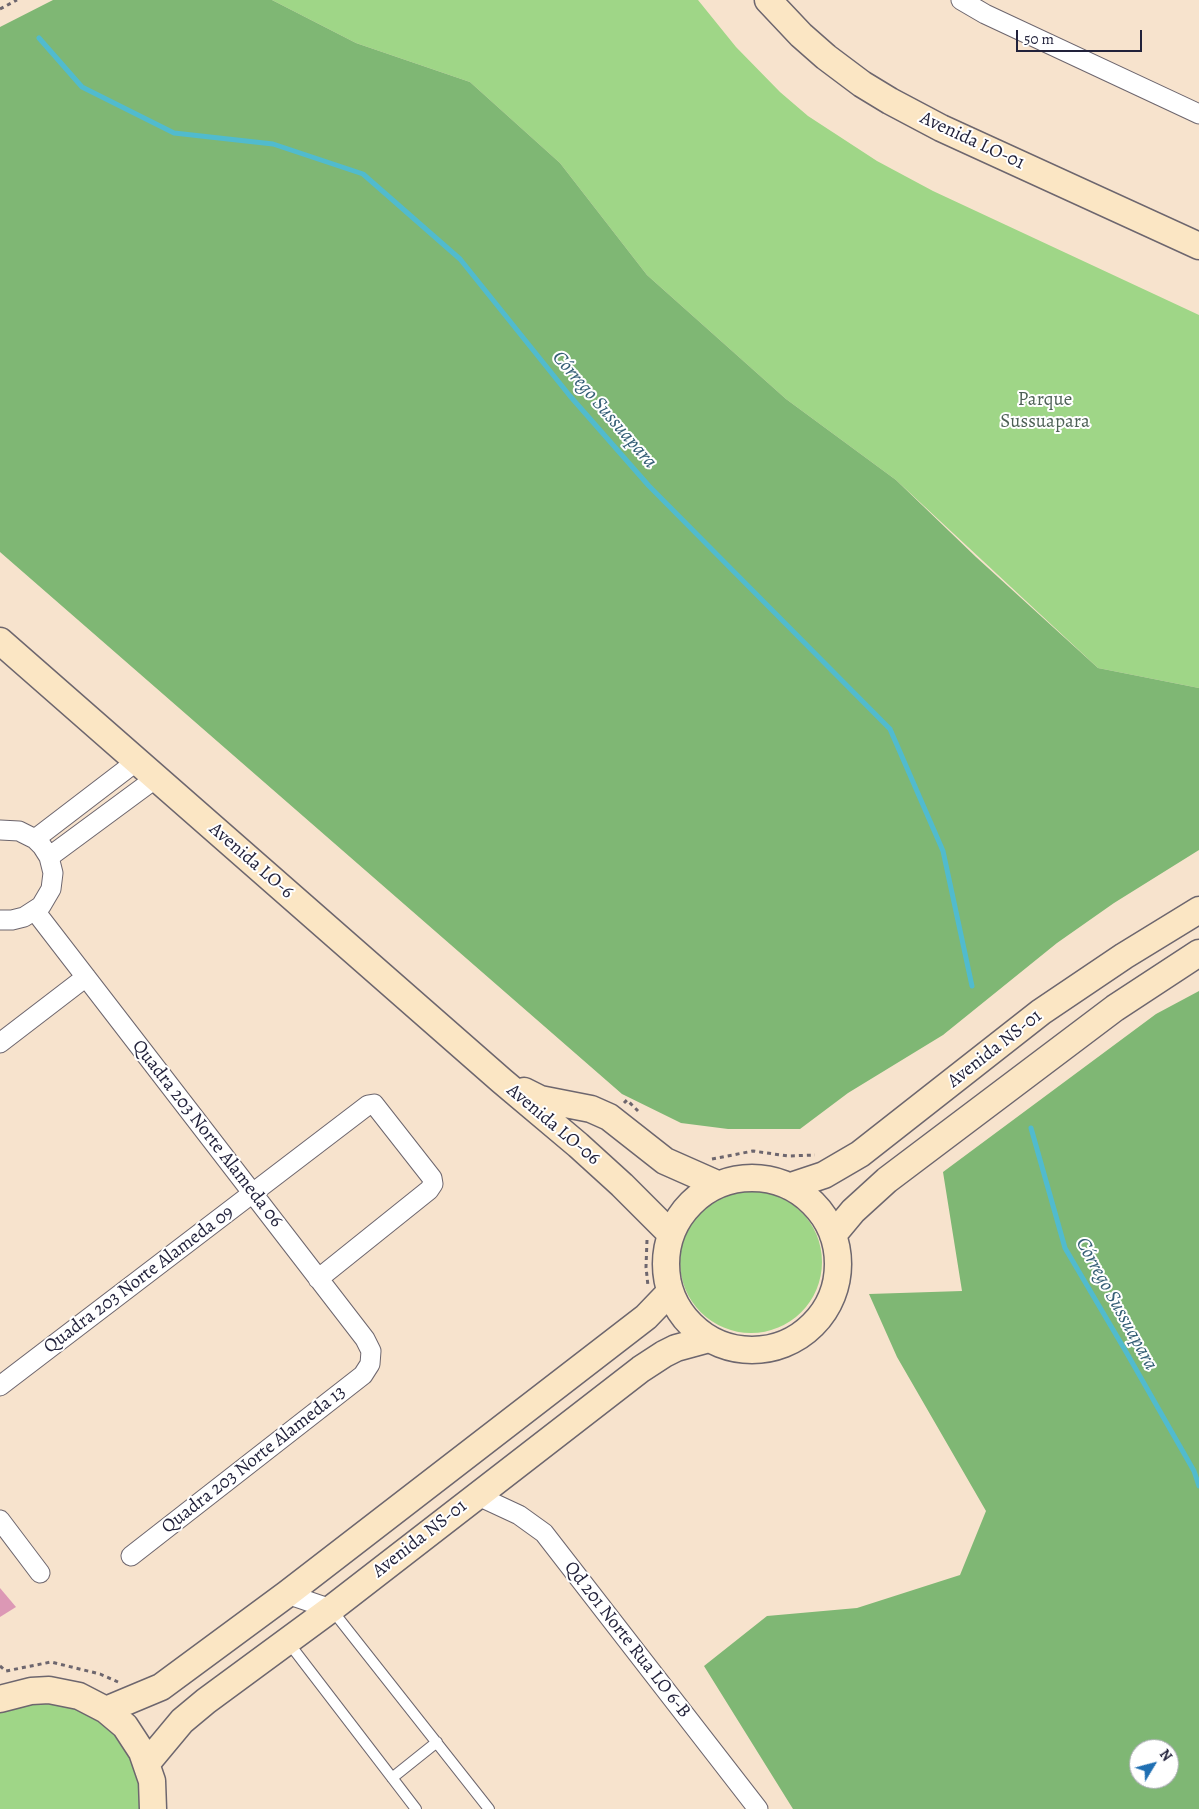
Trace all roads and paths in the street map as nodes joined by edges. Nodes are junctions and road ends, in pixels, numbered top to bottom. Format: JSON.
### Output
{"nodes":[{"id":1,"x":17,"y":0,"type":"edge"},
{"id":2,"x":768,"y":0,"type":"edge"},
{"id":3,"x":961,"y":0,"type":"edge"},
{"id":4,"x":0,"y":9,"type":"edge"},
{"id":5,"x":1199,"y":114,"type":"edge"},
{"id":6,"x":1199,"y":246,"type":"edge"},
{"id":7,"x":0,"y":641,"type":"edge"},
{"id":8,"x":146,"y":769,"type":"junction"},
{"id":9,"x":0,"y":830,"type":"edge"},
{"id":10,"x":34,"y":839,"type":"junction"},
{"id":11,"x":49,"y":857,"type":"junction"},
{"id":12,"x":1199,"y":910,"type":"edge"},
{"id":13,"x":35,"y":911,"type":"junction"},
{"id":14,"x":0,"y":920,"type":"edge"},
{"id":15,"x":1199,"y":953,"type":"edge"},
{"id":16,"x":86,"y":977,"type":"junction"},
{"id":17,"x":0,"y":1043,"type":"edge"},
{"id":18,"x":502,"y":1081,"type":"junction"},
{"id":19,"x":639,"y":1112,"type":"dead end"},
{"id":20,"x":609,"y":1117,"type":"junction"},
{"id":21,"x":822,"y":1154,"type":"dead end"},
{"id":22,"x":704,"y":1160,"type":"dead end"},
{"id":23,"x":717,"y":1184,"type":"junction"},
{"id":24,"x":791,"y":1186,"type":"junction"},
{"id":25,"x":252,"y":1193,"type":"junction"},
{"id":26,"x":659,"y":1233,"type":"junction"},
{"id":27,"x":834,"y":1235,"type":"junction"},
{"id":28,"x":318,"y":1279,"type":"junction"},
{"id":29,"x":644,"y":1292,"type":"dead end"},
{"id":30,"x":670,"y":1292,"type":"junction"},
{"id":31,"x":709,"y":1339,"type":"junction"},
{"id":32,"x":371,"y":1360,"type":"joint"},
{"id":33,"x":0,"y":1386,"type":"edge"},
{"id":34,"x":476,"y":1495,"type":"junction"},
{"id":35,"x":0,"y":1520,"type":"edge"},
{"id":36,"x":131,"y":1556,"type":"dead end"},
{"id":37,"x":40,"y":1573,"type":"dead end"},
{"id":38,"x":288,"y":1594,"type":"junction"},
{"id":39,"x":331,"y":1609,"type":"junction"},
{"id":40,"x":288,"y":1642,"type":"junction"},
{"id":41,"x":0,"y":1666,"type":"edge"},
{"id":42,"x":124,"y":1685,"type":"dead end"},
{"id":43,"x":2,"y":1697,"type":"edge"},
{"id":44,"x":106,"y":1710,"type":"junction"},
{"id":45,"x":437,"y":1742,"type":"junction"},
{"id":46,"x":147,"y":1763,"type":"junction"},
{"id":47,"x":392,"y":1778,"type":"junction"},
{"id":48,"x":153,"y":1809,"type":"edge"},
{"id":49,"x":416,"y":1809,"type":"edge"},
{"id":50,"x":489,"y":1809,"type":"edge"},
{"id":51,"x":758,"y":1809,"type":"edge"}],
"edges":[{"from":1,"to":4,"type":"path"},
{"from":2,"to":6,"type":"street","name":"Avenida LO-01"},
{"from":3,"to":5,"type":"street"},
{"from":7,"to":8,"type":"street","name":"Avenida LO-6"},
{"from":8,"to":10,"type":"street"},
{"from":8,"to":11,"type":"street"},
{"from":8,"to":18,"type":"street","name":"Avenida LO-6"},
{"from":9,"to":10,"type":"street"},
{"from":10,"to":11,"type":"street"},
{"from":11,"to":13,"type":"street"},
{"from":12,"to":24,"type":"street","name":"Avenida NS-01"},
{"from":13,"to":14,"type":"street"},
{"from":13,"to":16,"type":"street","name":"Quadra 203 Norte Alameda 06"},
{"from":15,"to":27,"type":"street","name":"Avenida NS-01"},
{"from":16,"to":17,"type":"street"},
{"from":16,"to":25,"type":"street","name":"Quadra 203 Norte Alameda 06"},
{"from":18,"to":20,"type":"street","name":"Avenida LO-06"},
{"from":18,"to":26,"type":"street","name":"Avenida LO-06"},
{"from":19,"to":20,"type":"path"},
{"from":20,"to":23,"type":"street","name":"Avenida LO-06"},
{"from":21,"to":22,"type":"path"},
{"from":23,"to":24,"type":"street"},
{"from":23,"to":26,"type":"street"},
{"from":24,"to":27,"type":"street"},
{"from":25,"to":28,"type":"street","name":"Quadra 203 Norte Alameda 06"},
{"from":25,"to":28,"type":"street","name":"Quadra 203 Norte Alameda 09"},
{"from":25,"to":33,"type":"street","name":"Quadra 203 Norte Alameda 09"},
{"from":26,"to":29,"type":"path"},
{"from":26,"to":30,"type":"street"},
{"from":27,"to":31,"type":"street"},
{"from":28,"to":32,"type":"street","name":"Quadra 203 Norte Alameda 06"},
{"from":30,"to":31,"type":"street"},
{"from":30,"to":38,"type":"street","name":"Avenida NS-01"},
{"from":31,"to":34,"type":"street","name":"Avenida NS-01"},
{"from":32,"to":36,"type":"street","name":"Quadra 203 Norte Alameda 13"},
{"from":34,"to":39,"type":"street","name":"Avenida NS-01"},
{"from":34,"to":51,"type":"street","name":"Qd 201 Norte Rua LO 6-B"},
{"from":35,"to":37,"type":"street"},
{"from":38,"to":39,"type":"street"},
{"from":38,"to":44,"type":"street","name":"Avenida NS-01"},
{"from":39,"to":40,"type":"street","name":"Avenida NS-01"},
{"from":39,"to":45,"type":"lane"},
{"from":40,"to":46,"type":"street","name":"Avenida NS-01"},
{"from":40,"to":47,"type":"lane"},
{"from":41,"to":42,"type":"path"},
{"from":43,"to":44,"type":"street"},
{"from":44,"to":46,"type":"street"},
{"from":45,"to":47,"type":"lane"},
{"from":45,"to":50,"type":"lane"},
{"from":46,"to":48,"type":"street"},
{"from":47,"to":49,"type":"lane"}]}
